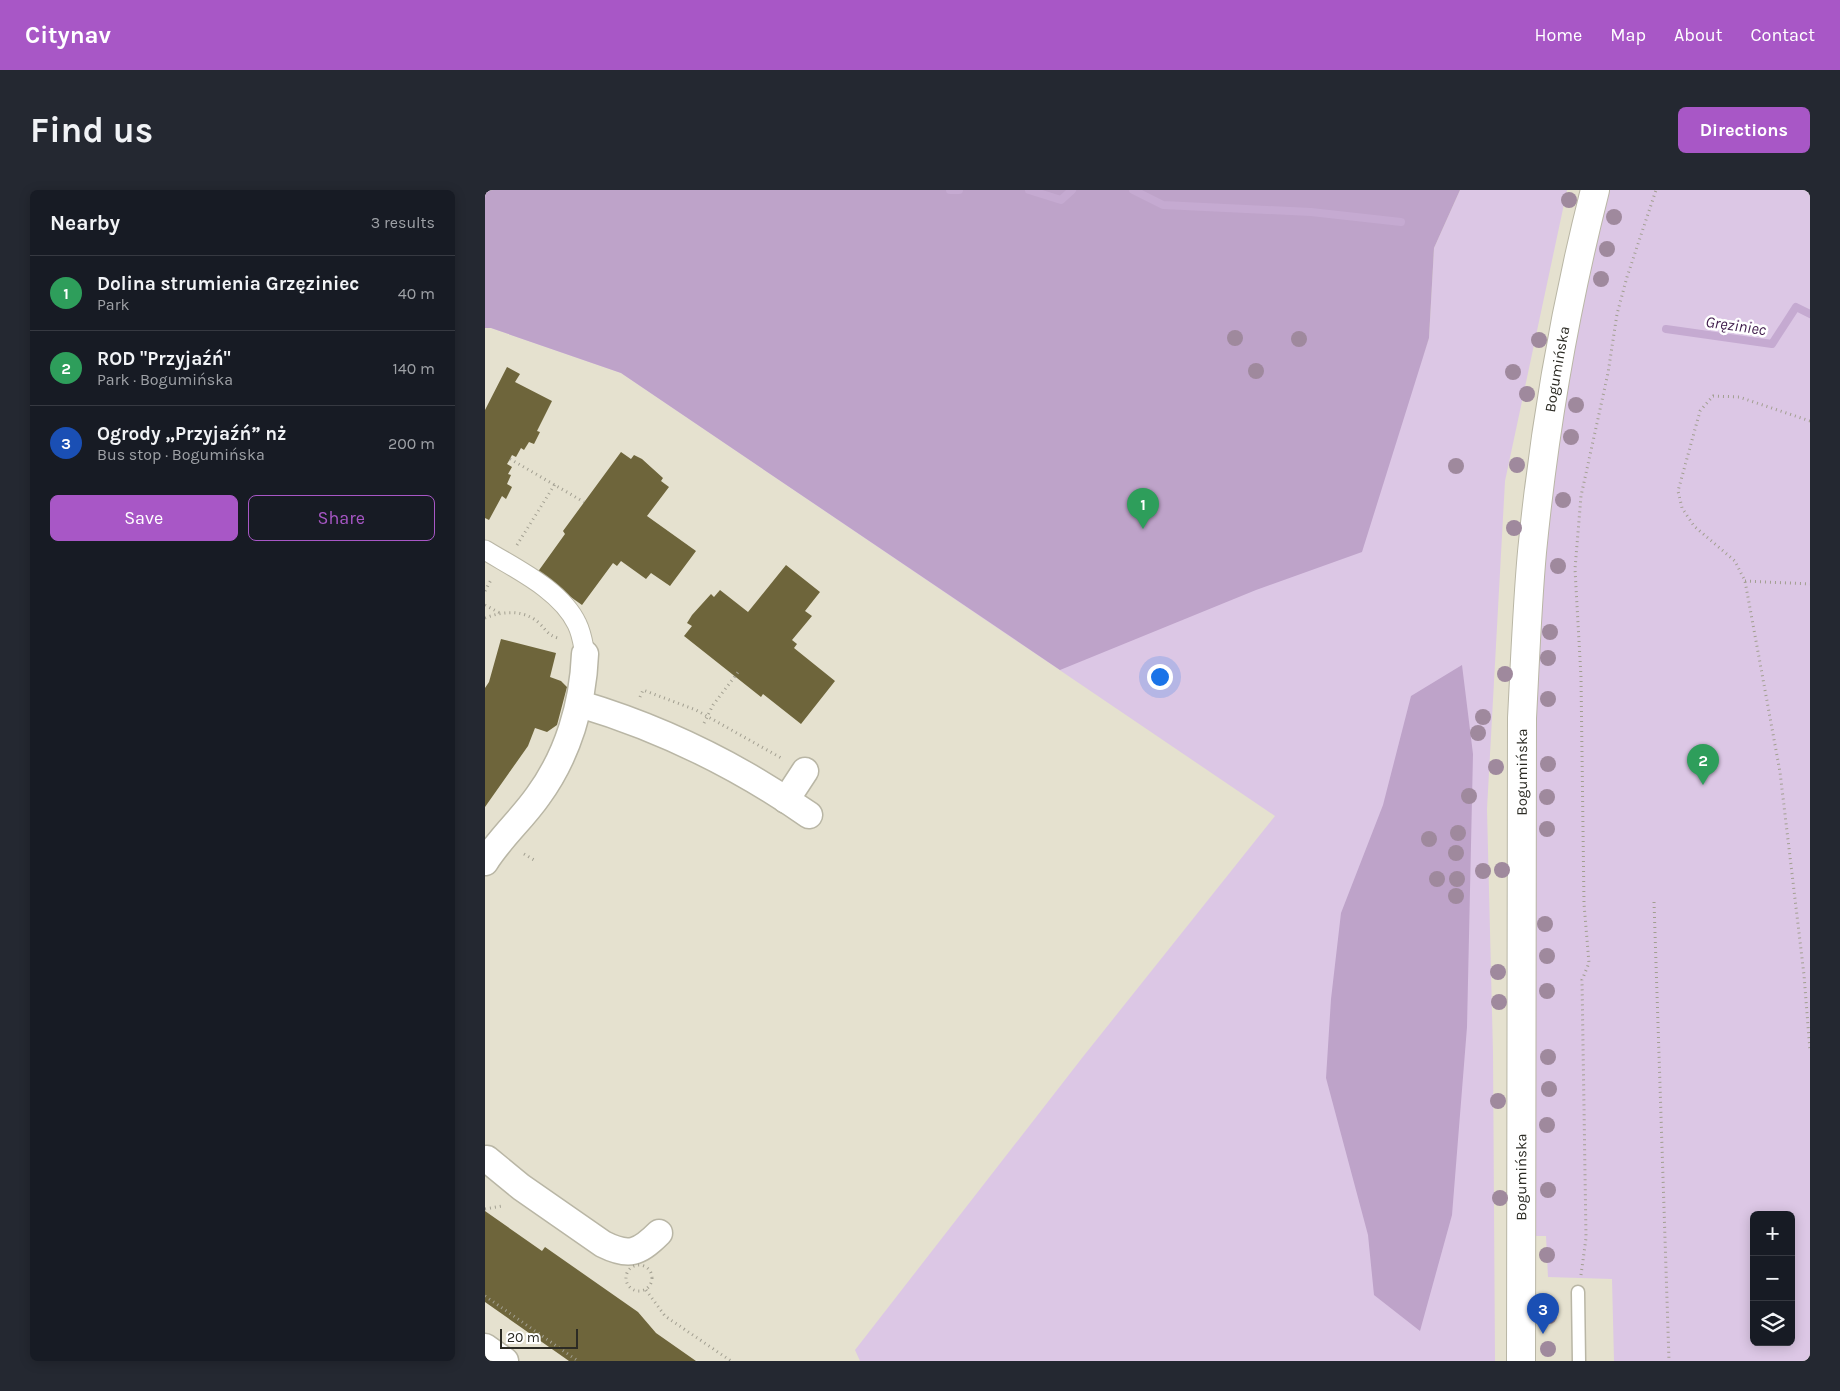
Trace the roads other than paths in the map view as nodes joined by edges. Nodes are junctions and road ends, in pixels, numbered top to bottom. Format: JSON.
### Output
{"nodes":[{"id":1,"x":1595,"y":190,"type":"edge"},
{"id":2,"x":485,"y":550,"type":"edge"},
{"id":3,"x":574,"y":648,"type":"joint"},
{"id":4,"x":580,"y":704,"type":"junction"},
{"id":5,"x":805,"y":771,"type":"dead end"},
{"id":6,"x":786,"y":800,"type":"junction"},
{"id":7,"x":809,"y":815,"type":"dead end"},
{"id":8,"x":485,"y":862,"type":"edge"},
{"id":9,"x":486,"y":1158,"type":"edge"},
{"id":10,"x":659,"y":1233,"type":"dead end"},
{"id":11,"x":1578,"y":1292,"type":"road end"},
{"id":12,"x":485,"y":1347,"type":"edge"},
{"id":13,"x":505,"y":1361,"type":"edge"},
{"id":14,"x":1521,"y":1361,"type":"edge"},
{"id":15,"x":1579,"y":1361,"type":"edge"}],
"edges":[{"from":1,"to":14,"type":"street","name":"Bogumińska"},
{"from":2,"to":3,"type":"street"},
{"from":3,"to":4,"type":"street"},
{"from":4,"to":6,"type":"street"},
{"from":4,"to":8,"type":"street"},
{"from":5,"to":6,"type":"street"},
{"from":6,"to":7,"type":"street"},
{"from":9,"to":10,"type":"street"},
{"from":11,"to":15,"type":"lane"},
{"from":12,"to":13,"type":"street"}]}
